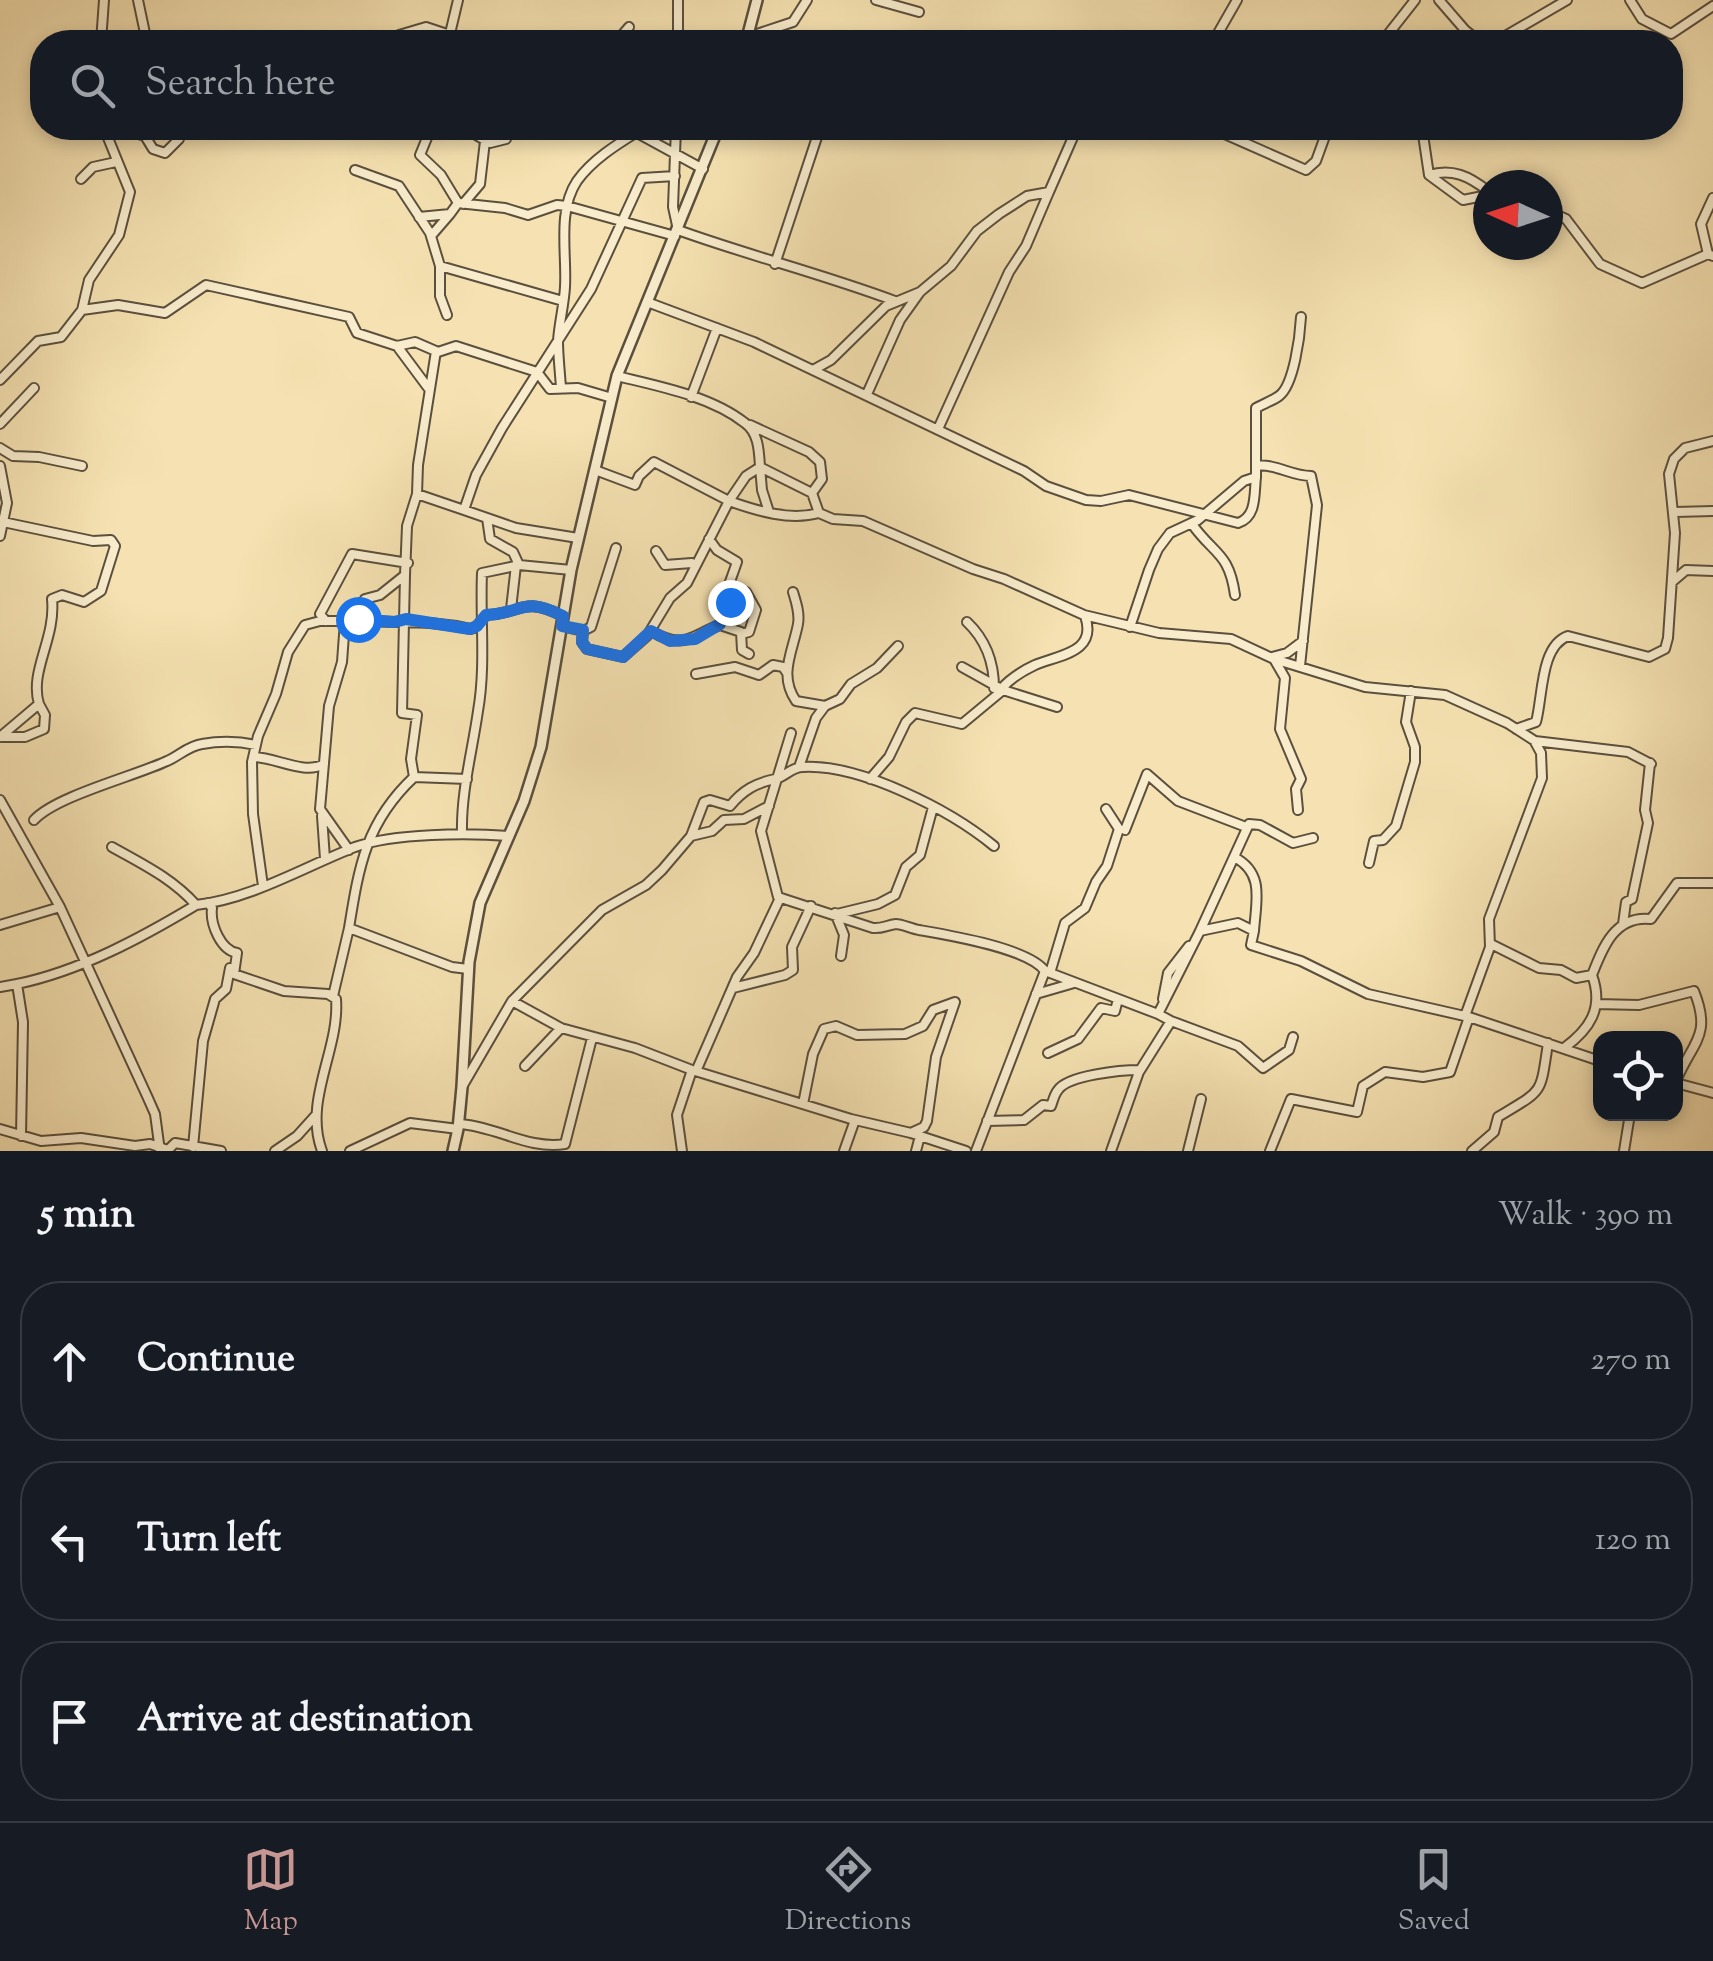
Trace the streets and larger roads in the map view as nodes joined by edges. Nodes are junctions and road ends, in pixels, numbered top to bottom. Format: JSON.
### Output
{"nodes":[{"id":1,"x":104,"y":0,"type":"edge"},
{"id":2,"x":138,"y":0,"type":"edge"},
{"id":3,"x":458,"y":0,"type":"edge"},
{"id":4,"x":678,"y":0,"type":"edge"},
{"id":5,"x":807,"y":0,"type":"edge"},
{"id":6,"x":876,"y":0,"type":"edge"},
{"id":7,"x":1237,"y":0,"type":"edge"},
{"id":8,"x":1416,"y":0,"type":"edge"},
{"id":9,"x":1439,"y":0,"type":"edge"},
{"id":10,"x":1567,"y":0,"type":"edge"},
{"id":11,"x":1630,"y":0,"type":"edge"},
{"id":12,"x":756,"y":1,"type":"edge"},
{"id":13,"x":1713,"y":6,"type":"edge"},
{"id":14,"x":919,"y":12,"type":"dead end"},
{"id":15,"x":629,"y":27,"type":"dead end"},
{"id":16,"x":102,"y":30,"type":"edge"},
{"id":17,"x":147,"y":30,"type":"edge"},
{"id":18,"x":451,"y":30,"type":"edge"},
{"id":19,"x":626,"y":30,"type":"edge"},
{"id":20,"x":678,"y":30,"type":"edge"},
{"id":21,"x":749,"y":30,"type":"edge"},
{"id":22,"x":773,"y":30,"type":"edge"},
{"id":23,"x":1220,"y":30,"type":"edge"},
{"id":24,"x":1392,"y":30,"type":"edge"},
{"id":25,"x":1465,"y":30,"type":"edge"},
{"id":26,"x":1515,"y":30,"type":"edge"},
{"id":27,"x":1663,"y":30,"type":"edge"},
{"id":28,"x":1677,"y":30,"type":"edge"},
{"id":29,"x":108,"y":140,"type":"edge"},
{"id":30,"x":147,"y":140,"type":"edge"},
{"id":31,"x":178,"y":140,"type":"edge"},
{"id":32,"x":426,"y":140,"type":"edge"},
{"id":33,"x":502,"y":140,"type":"edge"},
{"id":34,"x":625,"y":140,"type":"edge"},
{"id":35,"x":651,"y":140,"type":"edge"},
{"id":36,"x":676,"y":140,"type":"edge"},
{"id":37,"x":713,"y":140,"type":"edge"},
{"id":38,"x":816,"y":140,"type":"edge"},
{"id":39,"x":1072,"y":140,"type":"edge"},
{"id":40,"x":1238,"y":140,"type":"edge"},
{"id":41,"x":1324,"y":140,"type":"edge"},
{"id":42,"x":1424,"y":140,"type":"edge"},
{"id":43,"x":486,"y":141,"type":"joint"},
{"id":44,"x":675,"y":154,"type":"junction"},
{"id":45,"x":116,"y":162,"type":"junction"},
{"id":46,"x":702,"y":169,"type":"junction"},
{"id":47,"x":355,"y":170,"type":"dead end"},
{"id":48,"x":1428,"y":175,"type":"junction"},
{"id":49,"x":674,"y":176,"type":"junction"},
{"id":50,"x":81,"y":180,"type":"dead end"},
{"id":51,"x":1473,"y":180,"type":"edge"},
{"id":52,"x":1048,"y":192,"type":"junction"},
{"id":53,"x":1473,"y":197,"type":"edge"},
{"id":54,"x":1713,"y":198,"type":"edge"},
{"id":55,"x":461,"y":204,"type":"junction"},
{"id":56,"x":568,"y":206,"type":"junction"},
{"id":57,"x":450,"y":214,"type":"junction"},
{"id":58,"x":419,"y":216,"type":"junction"},
{"id":59,"x":1563,"y":218,"type":"edge"},
{"id":60,"x":621,"y":220,"type":"junction"},
{"id":61,"x":676,"y":233,"type":"junction"},
{"id":62,"x":431,"y":236,"type":"junction"},
{"id":63,"x":1710,"y":255,"type":"edge"},
{"id":64,"x":774,"y":264,"type":"junction"},
{"id":65,"x":440,"y":266,"type":"junction"},
{"id":66,"x":920,"y":292,"type":"junction"},
{"id":67,"x":564,"y":301,"type":"junction"},
{"id":68,"x":895,"y":301,"type":"junction"},
{"id":69,"x":647,"y":302,"type":"junction"},
{"id":70,"x":82,"y":310,"type":"junction"},
{"id":71,"x":447,"y":315,"type":"dead end"},
{"id":72,"x":1300,"y":317,"type":"dead end"},
{"id":73,"x":717,"y":328,"type":"junction"},
{"id":74,"x":558,"y":336,"type":"junction"},
{"id":75,"x":396,"y":346,"type":"junction"},
{"id":76,"x":436,"y":351,"type":"junction"},
{"id":77,"x":813,"y":370,"type":"junction"},
{"id":78,"x":537,"y":372,"type":"junction"},
{"id":79,"x":616,"y":376,"type":"junction"},
{"id":80,"x":0,"y":380,"type":"edge"},
{"id":81,"x":530,"y":382,"type":"junction"},
{"id":82,"x":34,"y":388,"type":"dead end"},
{"id":83,"x":561,"y":388,"type":"junction"},
{"id":84,"x":429,"y":389,"type":"junction"},
{"id":85,"x":550,"y":389,"type":"junction"},
{"id":86,"x":867,"y":394,"type":"junction"},
{"id":87,"x":691,"y":397,"type":"junction"},
{"id":88,"x":612,"y":398,"type":"junction"},
{"id":89,"x":746,"y":423,"type":"junction"},
{"id":90,"x":0,"y":424,"type":"edge"},
{"id":91,"x":938,"y":429,"type":"junction"},
{"id":92,"x":780,"y":438,"type":"junction"},
{"id":93,"x":1713,"y":441,"type":"edge"},
{"id":94,"x":759,"y":447,"type":"junction"},
{"id":95,"x":0,"y":448,"type":"edge"},
{"id":96,"x":0,"y":466,"type":"edge"},
{"id":97,"x":82,"y":466,"type":"dead end"},
{"id":98,"x":1256,"y":466,"type":"junction"},
{"id":99,"x":760,"y":468,"type":"junction"},
{"id":100,"x":594,"y":470,"type":"junction"},
{"id":101,"x":1256,"y":478,"type":"junction"},
{"id":102,"x":812,"y":492,"type":"junction"},
{"id":103,"x":418,"y":494,"type":"junction"},
{"id":104,"x":729,"y":501,"type":"junction"},
{"id":105,"x":464,"y":510,"type":"junction"},
{"id":106,"x":1713,"y":511,"type":"edge"},
{"id":107,"x":769,"y":512,"type":"junction"},
{"id":108,"x":1675,"y":512,"type":"junction"},
{"id":109,"x":819,"y":514,"type":"junction"},
{"id":110,"x":1204,"y":515,"type":"junction"},
{"id":111,"x":487,"y":518,"type":"junction"},
{"id":112,"x":3,"y":522,"type":"junction"},
{"id":113,"x":1192,"y":524,"type":"junction"},
{"id":114,"x":0,"y":536,"type":"edge"},
{"id":115,"x":578,"y":538,"type":"junction"},
{"id":116,"x":709,"y":539,"type":"junction"},
{"id":117,"x":616,"y":548,"type":"dead end"},
{"id":118,"x":656,"y":550,"type":"dead end"},
{"id":119,"x":408,"y":563,"type":"junction"},
{"id":120,"x":517,"y":564,"type":"junction"},
{"id":121,"x":695,"y":567,"type":"junction"},
{"id":122,"x":571,"y":570,"type":"junction"},
{"id":123,"x":1713,"y":570,"type":"edge"},
{"id":124,"x":405,"y":574,"type":"junction"},
{"id":125,"x":1672,"y":582,"type":"junction"},
{"id":126,"x":746,"y":592,"type":"dead end"},
{"id":127,"x":794,"y":592,"type":"dead end"},
{"id":128,"x":1235,"y":595,"type":"dead end"},
{"id":129,"x":512,"y":609,"type":"junction"},
{"id":130,"x":1086,"y":616,"type":"junction"},
{"id":131,"x":406,"y":619,"type":"junction"},
{"id":132,"x":326,"y":621,"type":"junction"},
{"id":133,"x":345,"y":621,"type":"junction"},
{"id":134,"x":364,"y":621,"type":"junction"},
{"id":135,"x":562,"y":621,"type":"junction"},
{"id":136,"x":967,"y":622,"type":"dead end"},
{"id":137,"x":480,"y":623,"type":"junction"},
{"id":138,"x":720,"y":624,"type":"junction"},
{"id":139,"x":1130,"y":627,"type":"junction"},
{"id":140,"x":583,"y":630,"type":"junction"},
{"id":141,"x":651,"y":631,"type":"junction"},
{"id":142,"x":741,"y":634,"type":"junction"},
{"id":143,"x":1303,"y":641,"type":"junction"},
{"id":144,"x":898,"y":646,"type":"dead end"},
{"id":145,"x":749,"y":654,"type":"dead end"},
{"id":146,"x":1273,"y":658,"type":"junction"},
{"id":147,"x":1300,"y":666,"type":"junction"},
{"id":148,"x":962,"y":668,"type":"dead end"},
{"id":149,"x":787,"y":673,"type":"junction"},
{"id":150,"x":696,"y":674,"type":"dead end"},
{"id":151,"x":999,"y":688,"type":"junction"},
{"id":152,"x":1412,"y":691,"type":"junction"},
{"id":153,"x":39,"y":704,"type":"junction"},
{"id":154,"x":826,"y":706,"type":"junction"},
{"id":155,"x":1057,"y":707,"type":"dead end"},
{"id":156,"x":1516,"y":729,"type":"junction"},
{"id":157,"x":792,"y":734,"type":"dead end"},
{"id":158,"x":0,"y":737,"type":"edge"},
{"id":159,"x":1535,"y":742,"type":"junction"},
{"id":160,"x":256,"y":744,"type":"junction"},
{"id":161,"x":802,"y":752,"type":"junction"},
{"id":162,"x":254,"y":757,"type":"junction"},
{"id":163,"x":324,"y":764,"type":"junction"},
{"id":164,"x":799,"y":767,"type":"junction"},
{"id":165,"x":788,"y":772,"type":"junction"},
{"id":166,"x":414,"y":777,"type":"junction"},
{"id":167,"x":467,"y":778,"type":"junction"},
{"id":168,"x":778,"y":779,"type":"junction"},
{"id":169,"x":870,"y":779,"type":"junction"},
{"id":170,"x":0,"y":800,"type":"edge"},
{"id":171,"x":730,"y":806,"type":"junction"},
{"id":172,"x":769,"y":806,"type":"junction"},
{"id":173,"x":933,"y":806,"type":"junction"},
{"id":174,"x":1106,"y":809,"type":"dead end"},
{"id":175,"x":1298,"y":810,"type":"dead end"},
{"id":176,"x":322,"y":816,"type":"junction"},
{"id":177,"x":749,"y":817,"type":"junction"},
{"id":178,"x":34,"y":820,"type":"dead end"},
{"id":179,"x":1246,"y":827,"type":"junction"},
{"id":180,"x":1126,"y":830,"type":"dead end"},
{"id":181,"x":761,"y":831,"type":"junction"},
{"id":182,"x":462,"y":833,"type":"junction"},
{"id":183,"x":510,"y":836,"type":"junction"},
{"id":184,"x":691,"y":836,"type":"junction"},
{"id":185,"x":1313,"y":838,"type":"dead end"},
{"id":186,"x":365,"y":844,"type":"junction"},
{"id":187,"x":994,"y":846,"type":"dead end"},
{"id":188,"x":112,"y":847,"type":"dead end"},
{"id":189,"x":349,"y":850,"type":"junction"},
{"id":190,"x":1234,"y":857,"type":"junction"},
{"id":191,"x":326,"y":859,"type":"junction"},
{"id":192,"x":1368,"y":863,"type":"dead end"},
{"id":193,"x":1713,"y":883,"type":"edge"},
{"id":194,"x":263,"y":886,"type":"junction"},
{"id":195,"x":780,"y":898,"type":"junction"},
{"id":196,"x":208,"y":903,"type":"junction"},
{"id":197,"x":196,"y":905,"type":"junction"},
{"id":198,"x":811,"y":906,"type":"junction"},
{"id":199,"x":60,"y":907,"type":"junction"},
{"id":200,"x":836,"y":914,"type":"junction"},
{"id":201,"x":1623,"y":924,"type":"junction"},
{"id":202,"x":0,"y":925,"type":"edge"},
{"id":203,"x":349,"y":928,"type":"junction"},
{"id":204,"x":1254,"y":931,"type":"junction"},
{"id":205,"x":1197,"y":936,"type":"junction"},
{"id":206,"x":1491,"y":944,"type":"junction"},
{"id":207,"x":231,"y":953,"type":"junction"},
{"id":208,"x":841,"y":956,"type":"dead end"},
{"id":209,"x":86,"y":963,"type":"junction"},
{"id":210,"x":468,"y":969,"type":"junction"},
{"id":211,"x":1047,"y":972,"type":"junction"},
{"id":212,"x":1592,"y":975,"type":"junction"},
{"id":213,"x":1074,"y":982,"type":"junction"},
{"id":214,"x":17,"y":984,"type":"junction"},
{"id":215,"x":0,"y":987,"type":"edge"},
{"id":216,"x":733,"y":988,"type":"junction"},
{"id":217,"x":1036,"y":994,"type":"junction"},
{"id":218,"x":333,"y":996,"type":"junction"},
{"id":219,"x":1118,"y":999,"type":"junction"},
{"id":220,"x":512,"y":1001,"type":"junction"},
{"id":221,"x":1596,"y":1004,"type":"junction"},
{"id":222,"x":1158,"y":1014,"type":"junction"},
{"id":223,"x":1467,"y":1016,"type":"junction"},
{"id":224,"x":1171,"y":1021,"type":"junction"},
{"id":225,"x":562,"y":1028,"type":"junction"},
{"id":226,"x":592,"y":1038,"type":"junction"},
{"id":227,"x":1293,"y":1038,"type":"dead end"},
{"id":228,"x":1548,"y":1043,"type":"junction"},
{"id":229,"x":1564,"y":1048,"type":"junction"},
{"id":230,"x":1048,"y":1053,"type":"dead end"},
{"id":231,"x":1593,"y":1059,"type":"edge"},
{"id":232,"x":525,"y":1066,"type":"dead end"},
{"id":233,"x":1683,"y":1067,"type":"edge"},
{"id":234,"x":694,"y":1070,"type":"junction"},
{"id":235,"x":1140,"y":1070,"type":"junction"},
{"id":236,"x":1683,"y":1084,"type":"edge"},
{"id":237,"x":462,"y":1087,"type":"junction"},
{"id":238,"x":1713,"y":1093,"type":"edge"},
{"id":239,"x":1201,"y":1098,"type":"dead end"},
{"id":240,"x":803,"y":1104,"type":"junction"},
{"id":241,"x":317,"y":1114,"type":"junction"},
{"id":242,"x":854,"y":1120,"type":"junction"},
{"id":243,"x":988,"y":1120,"type":"junction"},
{"id":244,"x":1629,"y":1121,"type":"edge"},
{"id":245,"x":459,"y":1126,"type":"junction"},
{"id":246,"x":0,"y":1129,"type":"edge"},
{"id":247,"x":915,"y":1134,"type":"junction"},
{"id":248,"x":21,"y":1136,"type":"junction"},
{"id":249,"x":125,"y":1146,"type":"edge"},
{"id":250,"x":193,"y":1146,"type":"junction"},
{"id":251,"x":160,"y":1148,"type":"edge"},
{"id":252,"x":566,"y":1148,"type":"edge"},
{"id":253,"x":949,"y":1148,"type":"edge"},
{"id":254,"x":221,"y":1151,"type":"edge"},
{"id":255,"x":275,"y":1151,"type":"edge"},
{"id":256,"x":322,"y":1151,"type":"edge"},
{"id":257,"x":350,"y":1151,"type":"edge"},
{"id":258,"x":452,"y":1151,"type":"edge"},
{"id":259,"x":682,"y":1151,"type":"edge"},
{"id":260,"x":844,"y":1151,"type":"edge"},
{"id":261,"x":916,"y":1151,"type":"edge"},
{"id":262,"x":966,"y":1151,"type":"edge"},
{"id":263,"x":976,"y":1151,"type":"edge"},
{"id":264,"x":1111,"y":1151,"type":"edge"},
{"id":265,"x":1188,"y":1151,"type":"edge"},
{"id":266,"x":1270,"y":1151,"type":"edge"},
{"id":267,"x":1472,"y":1151,"type":"edge"},
{"id":268,"x":1624,"y":1151,"type":"edge"}],
"edges":[{"from":1,"to":16,"type":"street"},
{"from":2,"to":17,"type":"street"},
{"from":3,"to":18,"type":"street"},
{"from":4,"to":20,"type":"street"},
{"from":5,"to":22,"type":"street"},
{"from":6,"to":14,"type":"street"},
{"from":7,"to":23,"type":"street"},
{"from":8,"to":24,"type":"street"},
{"from":9,"to":25,"type":"street"},
{"from":10,"to":26,"type":"street"},
{"from":11,"to":27,"type":"street"},
{"from":12,"to":21,"type":"street"},
{"from":13,"to":28,"type":"street"},
{"from":15,"to":19,"type":"street"},
{"from":29,"to":45,"type":"street"},
{"from":30,"to":31,"type":"street"},
{"from":32,"to":55,"type":"street"},
{"from":33,"to":43,"type":"street"},
{"from":34,"to":56,"type":"street"},
{"from":35,"to":44,"type":"street"},
{"from":36,"to":44,"type":"street"},
{"from":37,"to":46,"type":"street"},
{"from":38,"to":64,"type":"street"},
{"from":39,"to":52,"type":"street"},
{"from":40,"to":41,"type":"street"},
{"from":42,"to":48,"type":"street"},
{"from":43,"to":55,"type":"street"},
{"from":44,"to":46,"type":"street"},
{"from":44,"to":49,"type":"street"},
{"from":45,"to":50,"type":"street"},
{"from":45,"to":70,"type":"street"},
{"from":46,"to":61,"type":"street"},
{"from":47,"to":58,"type":"street"},
{"from":48,"to":51,"type":"street"},
{"from":48,"to":53,"type":"street"},
{"from":49,"to":60,"type":"street"},
{"from":49,"to":61,"type":"street"},
{"from":52,"to":66,"type":"street"},
{"from":52,"to":91,"type":"street"},
{"from":54,"to":63,"type":"street"},
{"from":55,"to":56,"type":"street"},
{"from":55,"to":57,"type":"street"},
{"from":56,"to":60,"type":"street"},
{"from":56,"to":67,"type":"street"},
{"from":57,"to":58,"type":"street"},
{"from":57,"to":62,"type":"street"},
{"from":58,"to":62,"type":"street"},
{"from":59,"to":63,"type":"street"},
{"from":60,"to":61,"type":"street"},
{"from":60,"to":74,"type":"street"},
{"from":61,"to":64,"type":"street"},
{"from":61,"to":69,"type":"street"},
{"from":62,"to":65,"type":"street"},
{"from":64,"to":68,"type":"street"},
{"from":65,"to":67,"type":"street"},
{"from":65,"to":71,"type":"street"},
{"from":66,"to":68,"type":"street"},
{"from":66,"to":86,"type":"street"},
{"from":67,"to":74,"type":"street"},
{"from":68,"to":77,"type":"street"},
{"from":69,"to":73,"type":"street"},
{"from":69,"to":79,"type":"street"},
{"from":70,"to":75,"type":"street"},
{"from":70,"to":80,"type":"street"},
{"from":72,"to":98,"type":"street"},
{"from":73,"to":77,"type":"street"},
{"from":73,"to":87,"type":"street"},
{"from":74,"to":78,"type":"street"},
{"from":74,"to":83,"type":"street"},
{"from":75,"to":76,"type":"street"},
{"from":75,"to":84,"type":"street"},
{"from":76,"to":78,"type":"street"},
{"from":76,"to":84,"type":"street"},
{"from":77,"to":86,"type":"street"},
{"from":78,"to":81,"type":"street"},
{"from":78,"to":85,"type":"street"},
{"from":79,"to":87,"type":"street"},
{"from":79,"to":88,"type":"street"},
{"from":81,"to":85,"type":"street"},
{"from":81,"to":105,"type":"street"},
{"from":82,"to":90,"type":"street"},
{"from":83,"to":85,"type":"street"},
{"from":83,"to":88,"type":"street"},
{"from":84,"to":103,"type":"street"},
{"from":86,"to":91,"type":"street"},
{"from":87,"to":89,"type":"street"},
{"from":88,"to":100,"type":"street"},
{"from":89,"to":92,"type":"street"},
{"from":89,"to":94,"type":"street"},
{"from":91,"to":110,"type":"street"},
{"from":92,"to":94,"type":"street"},
{"from":92,"to":102,"type":"street"},
{"from":93,"to":108,"type":"street"},
{"from":94,"to":99,"type":"street"},
{"from":95,"to":97,"type":"street"},
{"from":96,"to":112,"type":"street"},
{"from":98,"to":101,"type":"street"},
{"from":98,"to":143,"type":"street"},
{"from":99,"to":102,"type":"street"},
{"from":99,"to":104,"type":"street"},
{"from":99,"to":107,"type":"street"},
{"from":100,"to":104,"type":"street"},
{"from":100,"to":115,"type":"street"},
{"from":101,"to":110,"type":"street"},
{"from":101,"to":110,"type":"street"},
{"from":102,"to":109,"type":"street"},
{"from":103,"to":105,"type":"street"},
{"from":103,"to":119,"type":"street"},
{"from":104,"to":107,"type":"street"},
{"from":104,"to":116,"type":"street"},
{"from":105,"to":111,"type":"street"},
{"from":106,"to":108,"type":"street"},
{"from":107,"to":109,"type":"street"},
{"from":108,"to":125,"type":"street"},
{"from":109,"to":130,"type":"street"},
{"from":110,"to":113,"type":"street"},
{"from":111,"to":115,"type":"street"},
{"from":111,"to":120,"type":"street"},
{"from":112,"to":114,"type":"street"},
{"from":112,"to":153,"type":"street"},
{"from":113,"to":128,"type":"street"},
{"from":113,"to":139,"type":"street"},
{"from":115,"to":122,"type":"street"},
{"from":116,"to":121,"type":"street"},
{"from":116,"to":138,"type":"street"},
{"from":117,"to":140,"type":"street"},
{"from":118,"to":121,"type":"street"},
{"from":119,"to":124,"type":"street"},
{"from":119,"to":132,"type":"street"},
{"from":120,"to":122,"type":"street"},
{"from":120,"to":129,"type":"street"},
{"from":120,"to":137,"type":"street"},
{"from":121,"to":141,"type":"street"},
{"from":122,"to":135,"type":"street"},
{"from":123,"to":125,"type":"street"},
{"from":124,"to":131,"type":"street"},
{"from":124,"to":134,"type":"street"},
{"from":125,"to":156,"type":"street"},
{"from":126,"to":142,"type":"street"},
{"from":127,"to":149,"type":"street"},
{"from":129,"to":135,"type":"street"},
{"from":129,"to":137,"type":"street"},
{"from":130,"to":139,"type":"street"},
{"from":130,"to":151,"type":"street"},
{"from":131,"to":134,"type":"street"},
{"from":131,"to":137,"type":"street"},
{"from":131,"to":166,"type":"street"},
{"from":132,"to":133,"type":"street"},
{"from":132,"to":160,"type":"street"},
{"from":133,"to":134,"type":"street"},
{"from":133,"to":163,"type":"street"},
{"from":135,"to":140,"type":"street"},
{"from":135,"to":183,"type":"street"},
{"from":136,"to":151,"type":"street"},
{"from":137,"to":167,"type":"street"},
{"from":138,"to":141,"type":"street"},
{"from":138,"to":142,"type":"street"},
{"from":139,"to":146,"type":"street"},
{"from":140,"to":141,"type":"street"},
{"from":142,"to":145,"type":"street"},
{"from":143,"to":146,"type":"street"},
{"from":143,"to":147,"type":"street"},
{"from":144,"to":154,"type":"street"},
{"from":146,"to":147,"type":"street"},
{"from":146,"to":175,"type":"street"},
{"from":147,"to":152,"type":"street"},
{"from":148,"to":151,"type":"street"},
{"from":149,"to":150,"type":"street"},
{"from":149,"to":154,"type":"street"},
{"from":151,"to":155,"type":"street"},
{"from":151,"to":169,"type":"street"},
{"from":152,"to":156,"type":"street"},
{"from":152,"to":192,"type":"street"},
{"from":153,"to":158,"type":"street"},
{"from":153,"to":158,"type":"street"},
{"from":154,"to":161,"type":"street"},
{"from":156,"to":159,"type":"street"},
{"from":157,"to":168,"type":"street"},
{"from":159,"to":201,"type":"street"},
{"from":159,"to":206,"type":"street"},
{"from":160,"to":162,"type":"street"},
{"from":160,"to":178,"type":"street"},
{"from":161,"to":164,"type":"street"},
{"from":161,"to":165,"type":"street"},
{"from":162,"to":163,"type":"street"},
{"from":162,"to":194,"type":"street"},
{"from":163,"to":176,"type":"street"},
{"from":164,"to":165,"type":"street"},
{"from":164,"to":169,"type":"street"},
{"from":165,"to":168,"type":"street"},
{"from":166,"to":167,"type":"street"},
{"from":166,"to":186,"type":"street"},
{"from":167,"to":182,"type":"street"},
{"from":168,"to":171,"type":"street"},
{"from":168,"to":172,"type":"street"},
{"from":169,"to":173,"type":"street"},
{"from":170,"to":199,"type":"street"},
{"from":171,"to":177,"type":"street"},
{"from":171,"to":184,"type":"street"},
{"from":172,"to":177,"type":"street"},
{"from":172,"to":181,"type":"street"},
{"from":173,"to":187,"type":"street"},
{"from":173,"to":200,"type":"street"},
{"from":174,"to":211,"type":"street"},
{"from":176,"to":189,"type":"street"},
{"from":176,"to":191,"type":"street"},
{"from":177,"to":181,"type":"street"},
{"from":177,"to":184,"type":"street"},
{"from":179,"to":180,"type":"street"},
{"from":179,"to":185,"type":"street"},
{"from":179,"to":190,"type":"street"},
{"from":181,"to":195,"type":"street"},
{"from":182,"to":183,"type":"street"},
{"from":182,"to":186,"type":"street"},
{"from":183,"to":210,"type":"street"},
{"from":184,"to":220,"type":"street"},
{"from":186,"to":189,"type":"street"},
{"from":186,"to":203,"type":"street"},
{"from":188,"to":197,"type":"street"},
{"from":189,"to":191,"type":"street"},
{"from":190,"to":204,"type":"street"},
{"from":190,"to":205,"type":"street"},
{"from":191,"to":194,"type":"street"},
{"from":193,"to":201,"type":"street"},
{"from":194,"to":196,"type":"street"},
{"from":195,"to":198,"type":"street"},
{"from":195,"to":216,"type":"street"},
{"from":196,"to":197,"type":"street"},
{"from":196,"to":207,"type":"street"},
{"from":197,"to":209,"type":"street"},
{"from":198,"to":200,"type":"street"},
{"from":198,"to":216,"type":"street"},
{"from":199,"to":202,"type":"street"},
{"from":199,"to":209,"type":"street"},
{"from":200,"to":208,"type":"street"},
{"from":200,"to":211,"type":"street"},
{"from":201,"to":212,"type":"street"},
{"from":203,"to":210,"type":"street"},
{"from":203,"to":218,"type":"street"},
{"from":204,"to":205,"type":"street"},
{"from":204,"to":223,"type":"street"},
{"from":205,"to":222,"type":"street"},
{"from":206,"to":212,"type":"street"},
{"from":206,"to":223,"type":"street"},
{"from":207,"to":218,"type":"street"},
{"from":207,"to":250,"type":"street"},
{"from":209,"to":214,"type":"street"},
{"from":209,"to":251,"type":"street"},
{"from":210,"to":237,"type":"street"},
{"from":211,"to":213,"type":"street"},
{"from":211,"to":217,"type":"street"},
{"from":212,"to":221,"type":"street"},
{"from":213,"to":217,"type":"street"},
{"from":213,"to":219,"type":"street"},
{"from":214,"to":215,"type":"street"},
{"from":214,"to":248,"type":"street"},
{"from":216,"to":234,"type":"street"},
{"from":217,"to":243,"type":"street"},
{"from":218,"to":241,"type":"street"},
{"from":219,"to":222,"type":"street"},
{"from":219,"to":230,"type":"street"},
{"from":220,"to":225,"type":"street"},
{"from":220,"to":237,"type":"street"},
{"from":221,"to":229,"type":"street"},
{"from":221,"to":233,"type":"street"},
{"from":222,"to":224,"type":"street"},
{"from":223,"to":228,"type":"street"},
{"from":223,"to":266,"type":"street"},
{"from":224,"to":227,"type":"street"},
{"from":224,"to":235,"type":"street"},
{"from":225,"to":226,"type":"street"},
{"from":225,"to":232,"type":"street"},
{"from":226,"to":234,"type":"street"},
{"from":226,"to":252,"type":"street"},
{"from":228,"to":229,"type":"street"},
{"from":228,"to":267,"type":"street"},
{"from":229,"to":231,"type":"street"},
{"from":234,"to":240,"type":"street"},
{"from":234,"to":259,"type":"street"},
{"from":235,"to":243,"type":"street"},
{"from":235,"to":264,"type":"street"},
{"from":236,"to":238,"type":"street"},
{"from":237,"to":245,"type":"street"},
{"from":239,"to":265,"type":"street"},
{"from":240,"to":242,"type":"street"},
{"from":240,"to":247,"type":"street"},
{"from":241,"to":255,"type":"street"},
{"from":241,"to":256,"type":"street"},
{"from":242,"to":247,"type":"street"},
{"from":242,"to":260,"type":"street"},
{"from":243,"to":263,"type":"street"},
{"from":244,"to":268,"type":"street"},
{"from":245,"to":252,"type":"street"},
{"from":245,"to":257,"type":"street"},
{"from":245,"to":258,"type":"street"},
{"from":246,"to":248,"type":"street"},
{"from":247,"to":253,"type":"street"},
{"from":247,"to":261,"type":"street"},
{"from":248,"to":249,"type":"street"},
{"from":249,"to":251,"type":"street"},
{"from":250,"to":251,"type":"street"},
{"from":250,"to":254,"type":"street"},
{"from":253,"to":262,"type":"street"}]}
